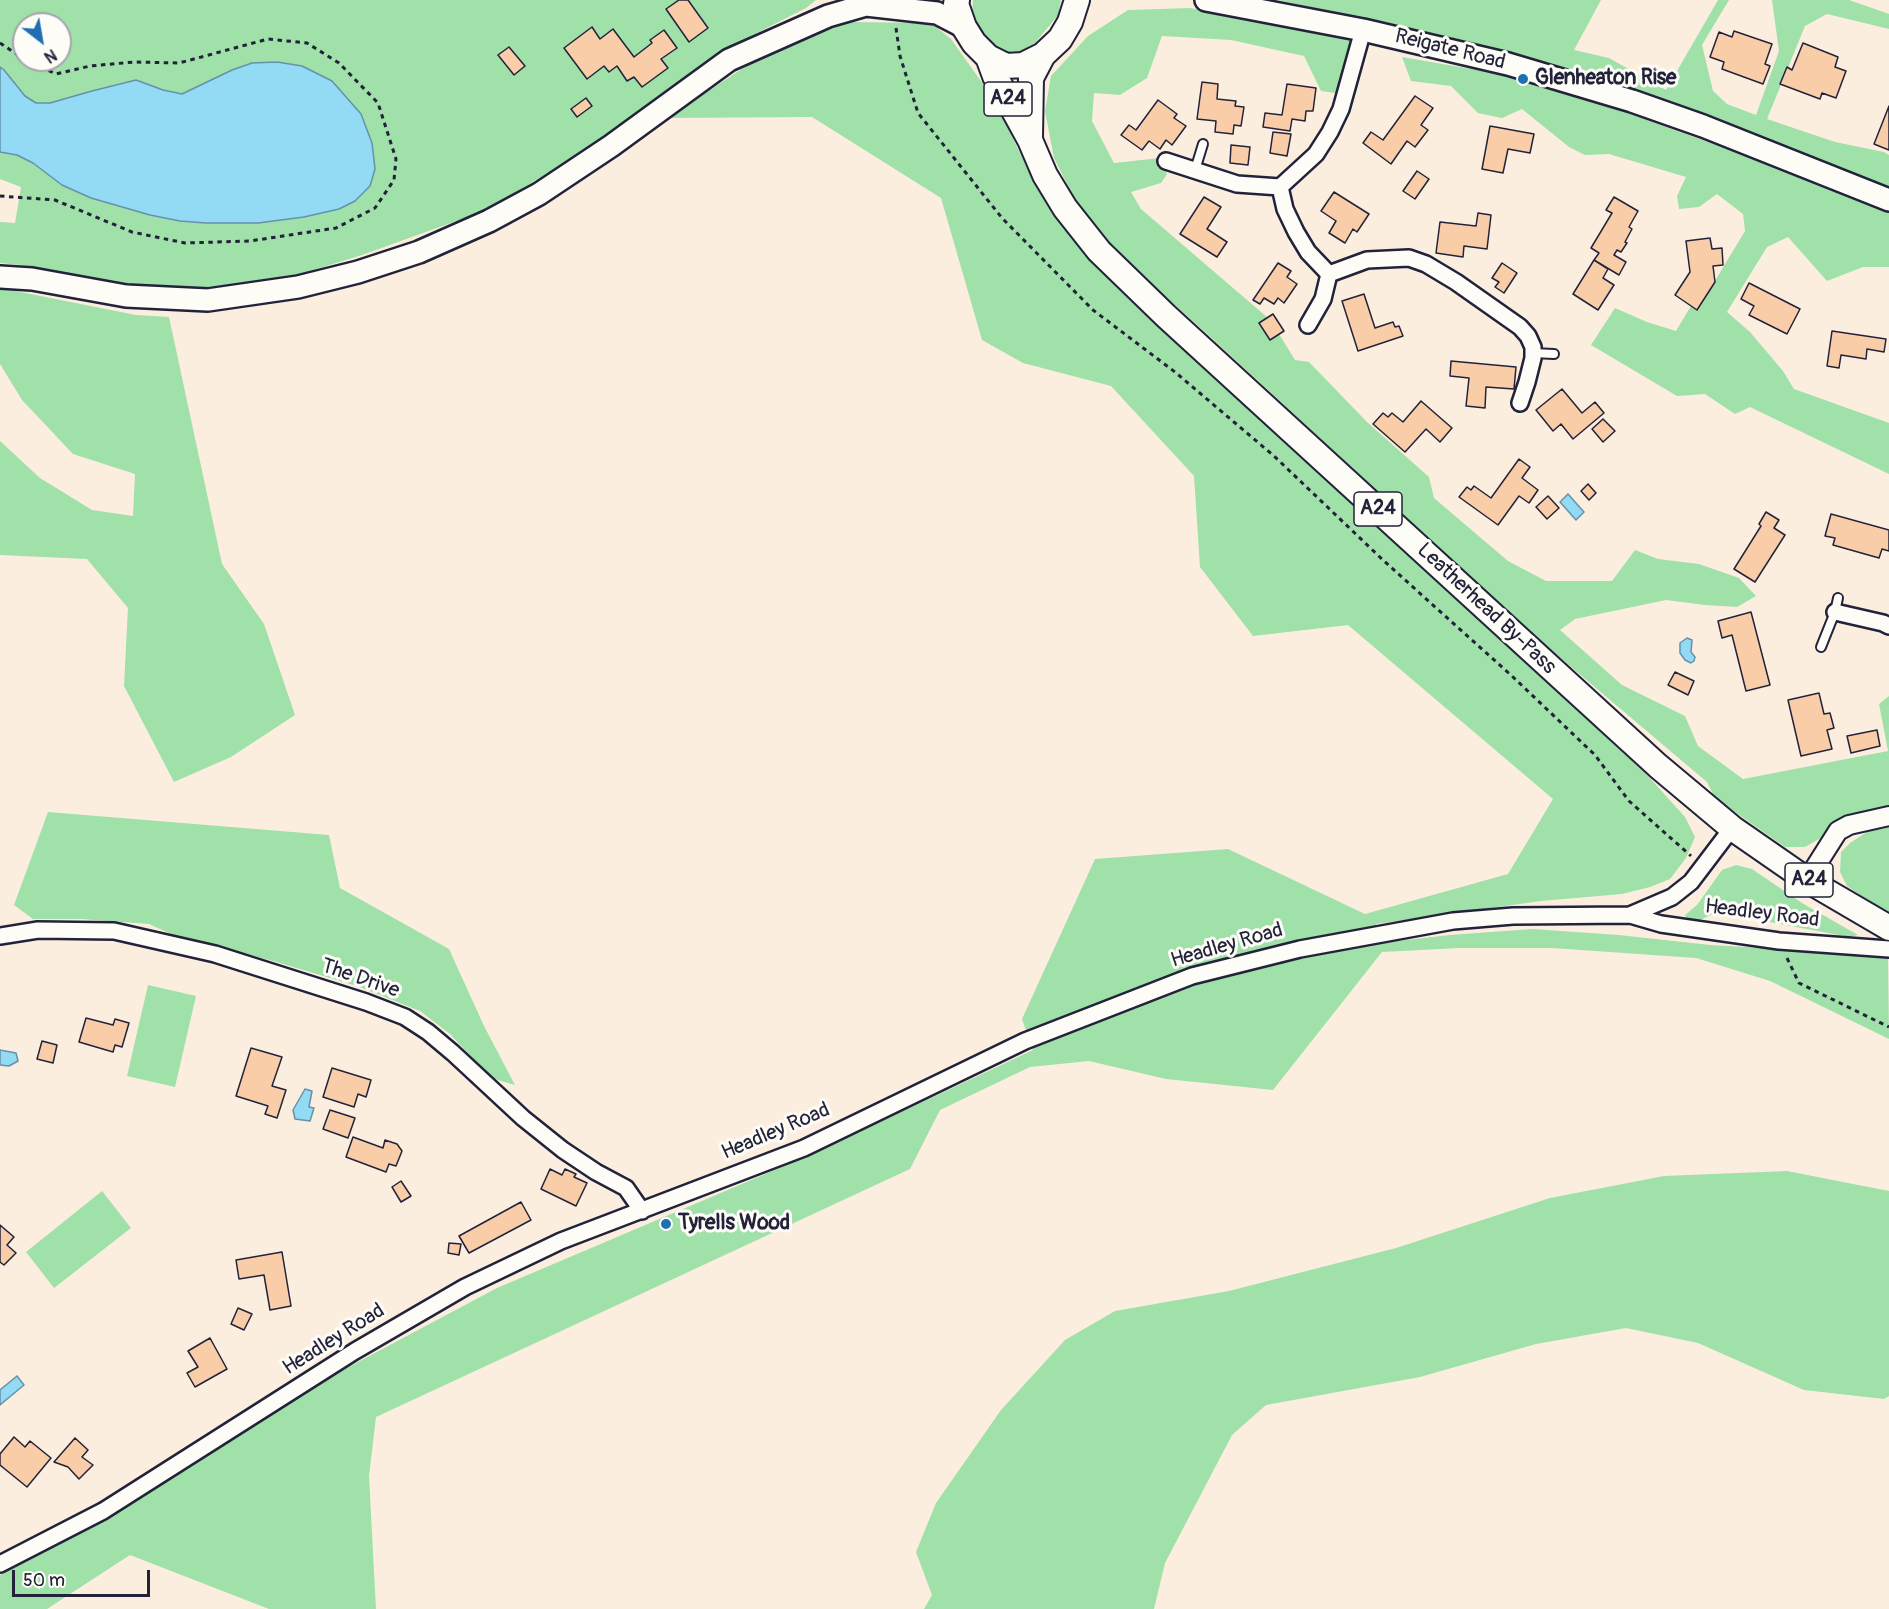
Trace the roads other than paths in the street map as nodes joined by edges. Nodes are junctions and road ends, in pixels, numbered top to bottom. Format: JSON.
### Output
{"nodes":[{"id":1,"x":957,"y":0,"type":"edge"},
{"id":2,"x":1077,"y":0,"type":"edge"},
{"id":3,"x":1206,"y":0,"type":"edge"},
{"id":4,"x":863,"y":2,"type":"edge"},
{"id":5,"x":899,"y":4,"type":"edge"},
{"id":6,"x":964,"y":27,"type":"junction"},
{"id":7,"x":1363,"y":30,"type":"junction"},
{"id":8,"x":1043,"y":55,"type":"junction"},
{"id":9,"x":988,"y":57,"type":"junction"},
{"id":10,"x":1030,"y":140,"type":"junction"},
{"id":11,"x":1203,"y":144,"type":"dead end"},
{"id":12,"x":1166,"y":161,"type":"dead end"},
{"id":13,"x":1194,"y":170,"type":"junction"},
{"id":14,"x":1280,"y":187,"type":"junction"},
{"id":15,"x":1889,"y":200,"type":"edge"},
{"id":16,"x":1329,"y":274,"type":"junction"},
{"id":17,"x":0,"y":277,"type":"edge"},
{"id":18,"x":1308,"y":325,"type":"dead end"},
{"id":19,"x":1533,"y":352,"type":"junction"},
{"id":20,"x":1554,"y":354,"type":"dead end"},
{"id":21,"x":1520,"y":403,"type":"dead end"},
{"id":22,"x":1837,"y":605,"type":"joint"},
{"id":23,"x":1889,"y":626,"type":"edge"},
{"id":24,"x":1821,"y":647,"type":"dead end"},
{"id":25,"x":1889,"y":816,"type":"edge"},
{"id":26,"x":1732,"y":828,"type":"junction"},
{"id":27,"x":1808,"y":880,"type":"junction"},
{"id":28,"x":1630,"y":915,"type":"junction"},
{"id":29,"x":1889,"y":928,"type":"edge"},
{"id":30,"x":0,"y":936,"type":"edge"},
{"id":31,"x":1889,"y":949,"type":"edge"},
{"id":32,"x":642,"y":1210,"type":"junction"},
{"id":33,"x":0,"y":1564,"type":"edge"}],
"edges":[{"from":1,"to":6,"type":"highway"},
{"from":2,"to":8,"type":"highway"},
{"from":3,"to":7,"type":"main road","name":"Reigate Road"},
{"from":4,"to":5,"type":"main road"},
{"from":4,"to":17,"type":"main road"},
{"from":5,"to":6,"type":"main road"},
{"from":6,"to":9,"type":"highway","name":"Leatherhead By-Pass"},
{"from":7,"to":14,"type":"street"},
{"from":7,"to":15,"type":"main road","name":"Reigate Road"},
{"from":8,"to":9,"type":"highway"},
{"from":8,"to":10,"type":"highway","name":"Leatherhead By-Pass","number":"A24"},
{"from":9,"to":10,"type":"highway","name":"Leatherhead By-Pass","number":"A24"},
{"from":10,"to":26,"type":"highway","name":"Leatherhead By-Pass","number":"A24"},
{"from":11,"to":13,"type":"lane"},
{"from":12,"to":13,"type":"street"},
{"from":13,"to":14,"type":"street"},
{"from":14,"to":16,"type":"street"},
{"from":16,"to":18,"type":"street"},
{"from":16,"to":19,"type":"street"},
{"from":19,"to":20,"type":"lane"},
{"from":19,"to":21,"type":"street"},
{"from":22,"to":23,"type":"street"},
{"from":22,"to":24,"type":"lane"},
{"from":25,"to":27,"type":"street","name":"Headley Road"},
{"from":26,"to":27,"type":"highway","name":"Leatherhead By-Pass","number":"A24"},
{"from":26,"to":28,"type":"street","name":"Headley Road"},
{"from":27,"to":29,"type":"highway","name":"Leatherhead By-Pass","number":"A24"},
{"from":28,"to":31,"type":"street","name":"Headley Road"},
{"from":28,"to":32,"type":"street","name":"Headley Road"},
{"from":30,"to":32,"type":"street","name":"The Drive"},
{"from":32,"to":33,"type":"street","name":"Headley Road"}]}
